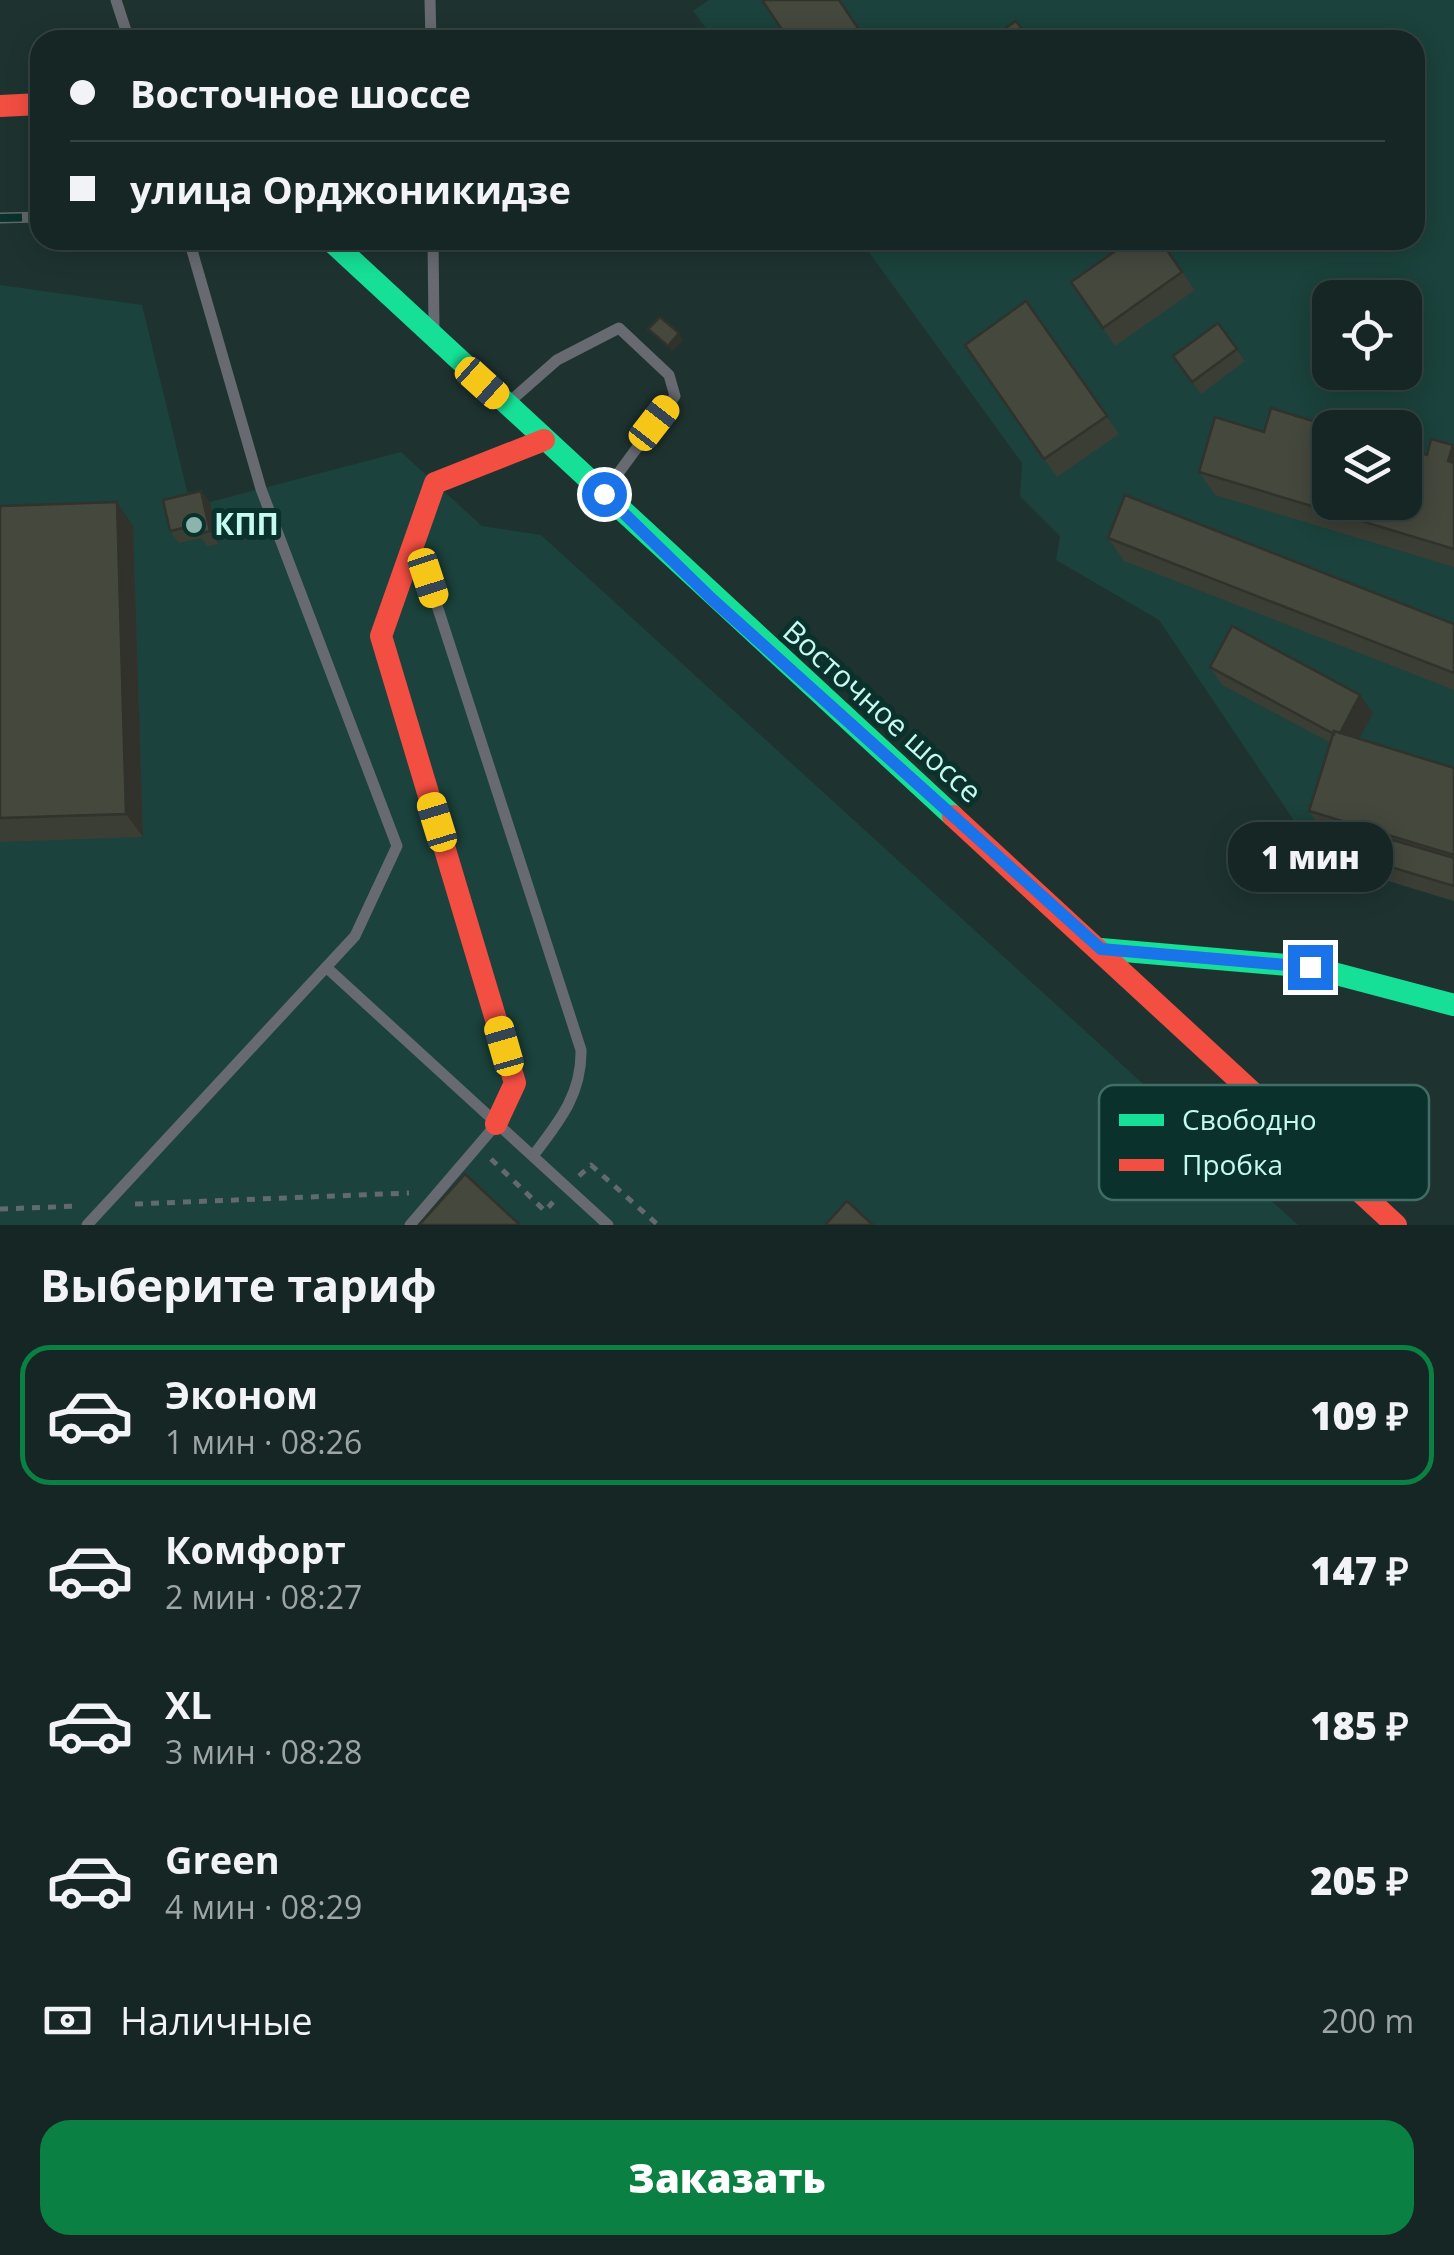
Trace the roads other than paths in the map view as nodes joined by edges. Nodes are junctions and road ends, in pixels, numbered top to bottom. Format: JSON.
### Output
{"nodes":[{"id":1,"x":116,"y":0,"type":"edge"},
{"id":2,"x":430,"y":0,"type":"edge"},
{"id":3,"x":126,"y":30,"type":"edge"},
{"id":4,"x":431,"y":30,"type":"edge"},
{"id":5,"x":2,"y":103,"type":"edge"},
{"id":6,"x":30,"y":104,"type":"edge"},
{"id":7,"x":192,"y":250,"type":"edge"},
{"id":8,"x":341,"y":250,"type":"edge"},
{"id":9,"x":433,"y":250,"type":"edge"},
{"id":10,"x":434,"y":338,"type":"junction"},
{"id":11,"x":507,"y":405,"type":"junction"},
{"id":12,"x":544,"y":440,"type":"junction"},
{"id":13,"x":604,"y":494,"type":"junction"},
{"id":14,"x":416,"y":542,"type":"junction"},
{"id":15,"x":1101,"y":949,"type":"junction"},
{"id":16,"x":326,"y":967,"type":"junction"},
{"id":17,"x":1454,"y":1005,"type":"edge"},
{"id":18,"x":1246,"y":1085,"type":"edge"},
{"id":19,"x":496,"y":1124,"type":"junction"},
{"id":20,"x":533,"y":1156,"type":"junction"},
{"id":21,"x":1369,"y":1200,"type":"edge"},
{"id":22,"x":87,"y":1225,"type":"edge"},
{"id":23,"x":410,"y":1225,"type":"edge"},
{"id":24,"x":608,"y":1225,"type":"edge"},
{"id":25,"x":1396,"y":1225,"type":"edge"}],
"edges":[{"from":1,"to":3,"type":"lane"},
{"from":2,"to":4,"type":"lane"},
{"from":5,"to":6,"type":"main road"},
{"from":7,"to":16,"type":"lane"},
{"from":8,"to":10,"type":"main road","name":"Восточное шоссе"},
{"from":9,"to":10,"type":"lane"},
{"from":10,"to":11,"type":"main road","name":"Восточное шоссе"},
{"from":11,"to":12,"type":"main road","name":"Восточное шоссе"},
{"from":11,"to":13,"type":"lane"},
{"from":12,"to":13,"type":"main road","name":"Восточное шоссе"},
{"from":12,"to":14,"type":"main road"},
{"from":13,"to":15,"type":"main road","name":"Восточное шоссе"},
{"from":14,"to":19,"type":"main road"},
{"from":14,"to":20,"type":"lane"},
{"from":15,"to":17,"type":"main road"},
{"from":15,"to":18,"type":"main road","name":"Восточное шоссе"},
{"from":16,"to":19,"type":"lane"},
{"from":16,"to":22,"type":"lane"},
{"from":19,"to":20,"type":"lane"},
{"from":19,"to":23,"type":"lane"},
{"from":20,"to":24,"type":"lane"},
{"from":21,"to":25,"type":"main road","name":"Восточное шоссе"}]}
